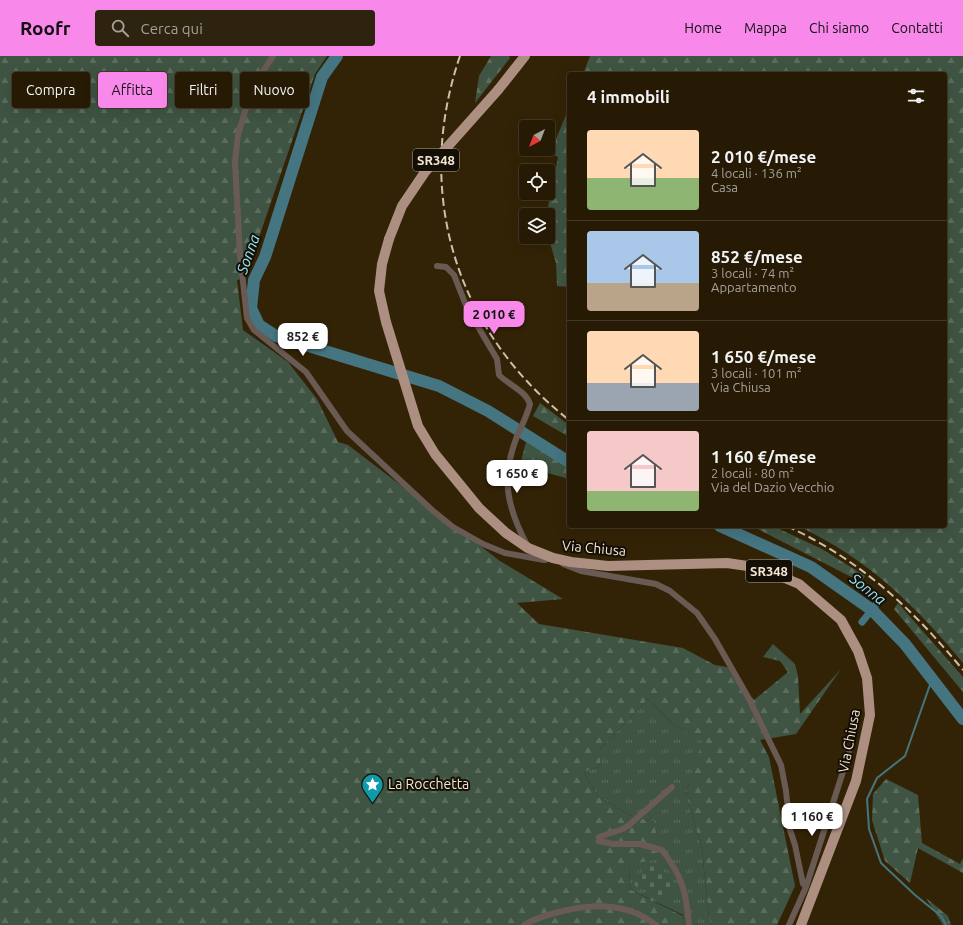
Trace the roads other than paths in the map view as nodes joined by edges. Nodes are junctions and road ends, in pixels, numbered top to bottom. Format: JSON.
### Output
{"nodes":[{"id":1,"x":273,"y":56,"type":"edge"},
{"id":2,"x":525,"y":56,"type":"edge"},
{"id":3,"x":437,"y":266,"type":"dead end"},
{"id":4,"x":528,"y":548,"type":"junction"},
{"id":5,"x":553,"y":558,"type":"junction"},
{"id":6,"x":849,"y":753,"type":"dead end"},
{"id":7,"x":672,"y":786,"type":"dead end"},
{"id":8,"x":806,"y":887,"type":"junction"},
{"id":9,"x":524,"y":925,"type":"edge"},
{"id":10,"x":656,"y":925,"type":"edge"},
{"id":11,"x":689,"y":925,"type":"edge"},
{"id":12,"x":789,"y":925,"type":"edge"},
{"id":13,"x":801,"y":925,"type":"edge"}],
"edges":[{"from":1,"to":5,"type":"street"},
{"from":2,"to":4,"type":"main road","name":"Via Chiusa","number":"SR348","bridge":true},
{"from":3,"to":4,"type":"street"},
{"from":4,"to":5,"type":"main road","name":"Via Chiusa","number":"SR348"},
{"from":5,"to":8,"type":"street"},
{"from":5,"to":13,"type":"main road","name":"Via Chiusa","number":"SR348"},
{"from":6,"to":8,"type":"street"},
{"from":7,"to":11,"type":"street"},
{"from":8,"to":12,"type":"street"},
{"from":9,"to":10,"type":"street"}]}
